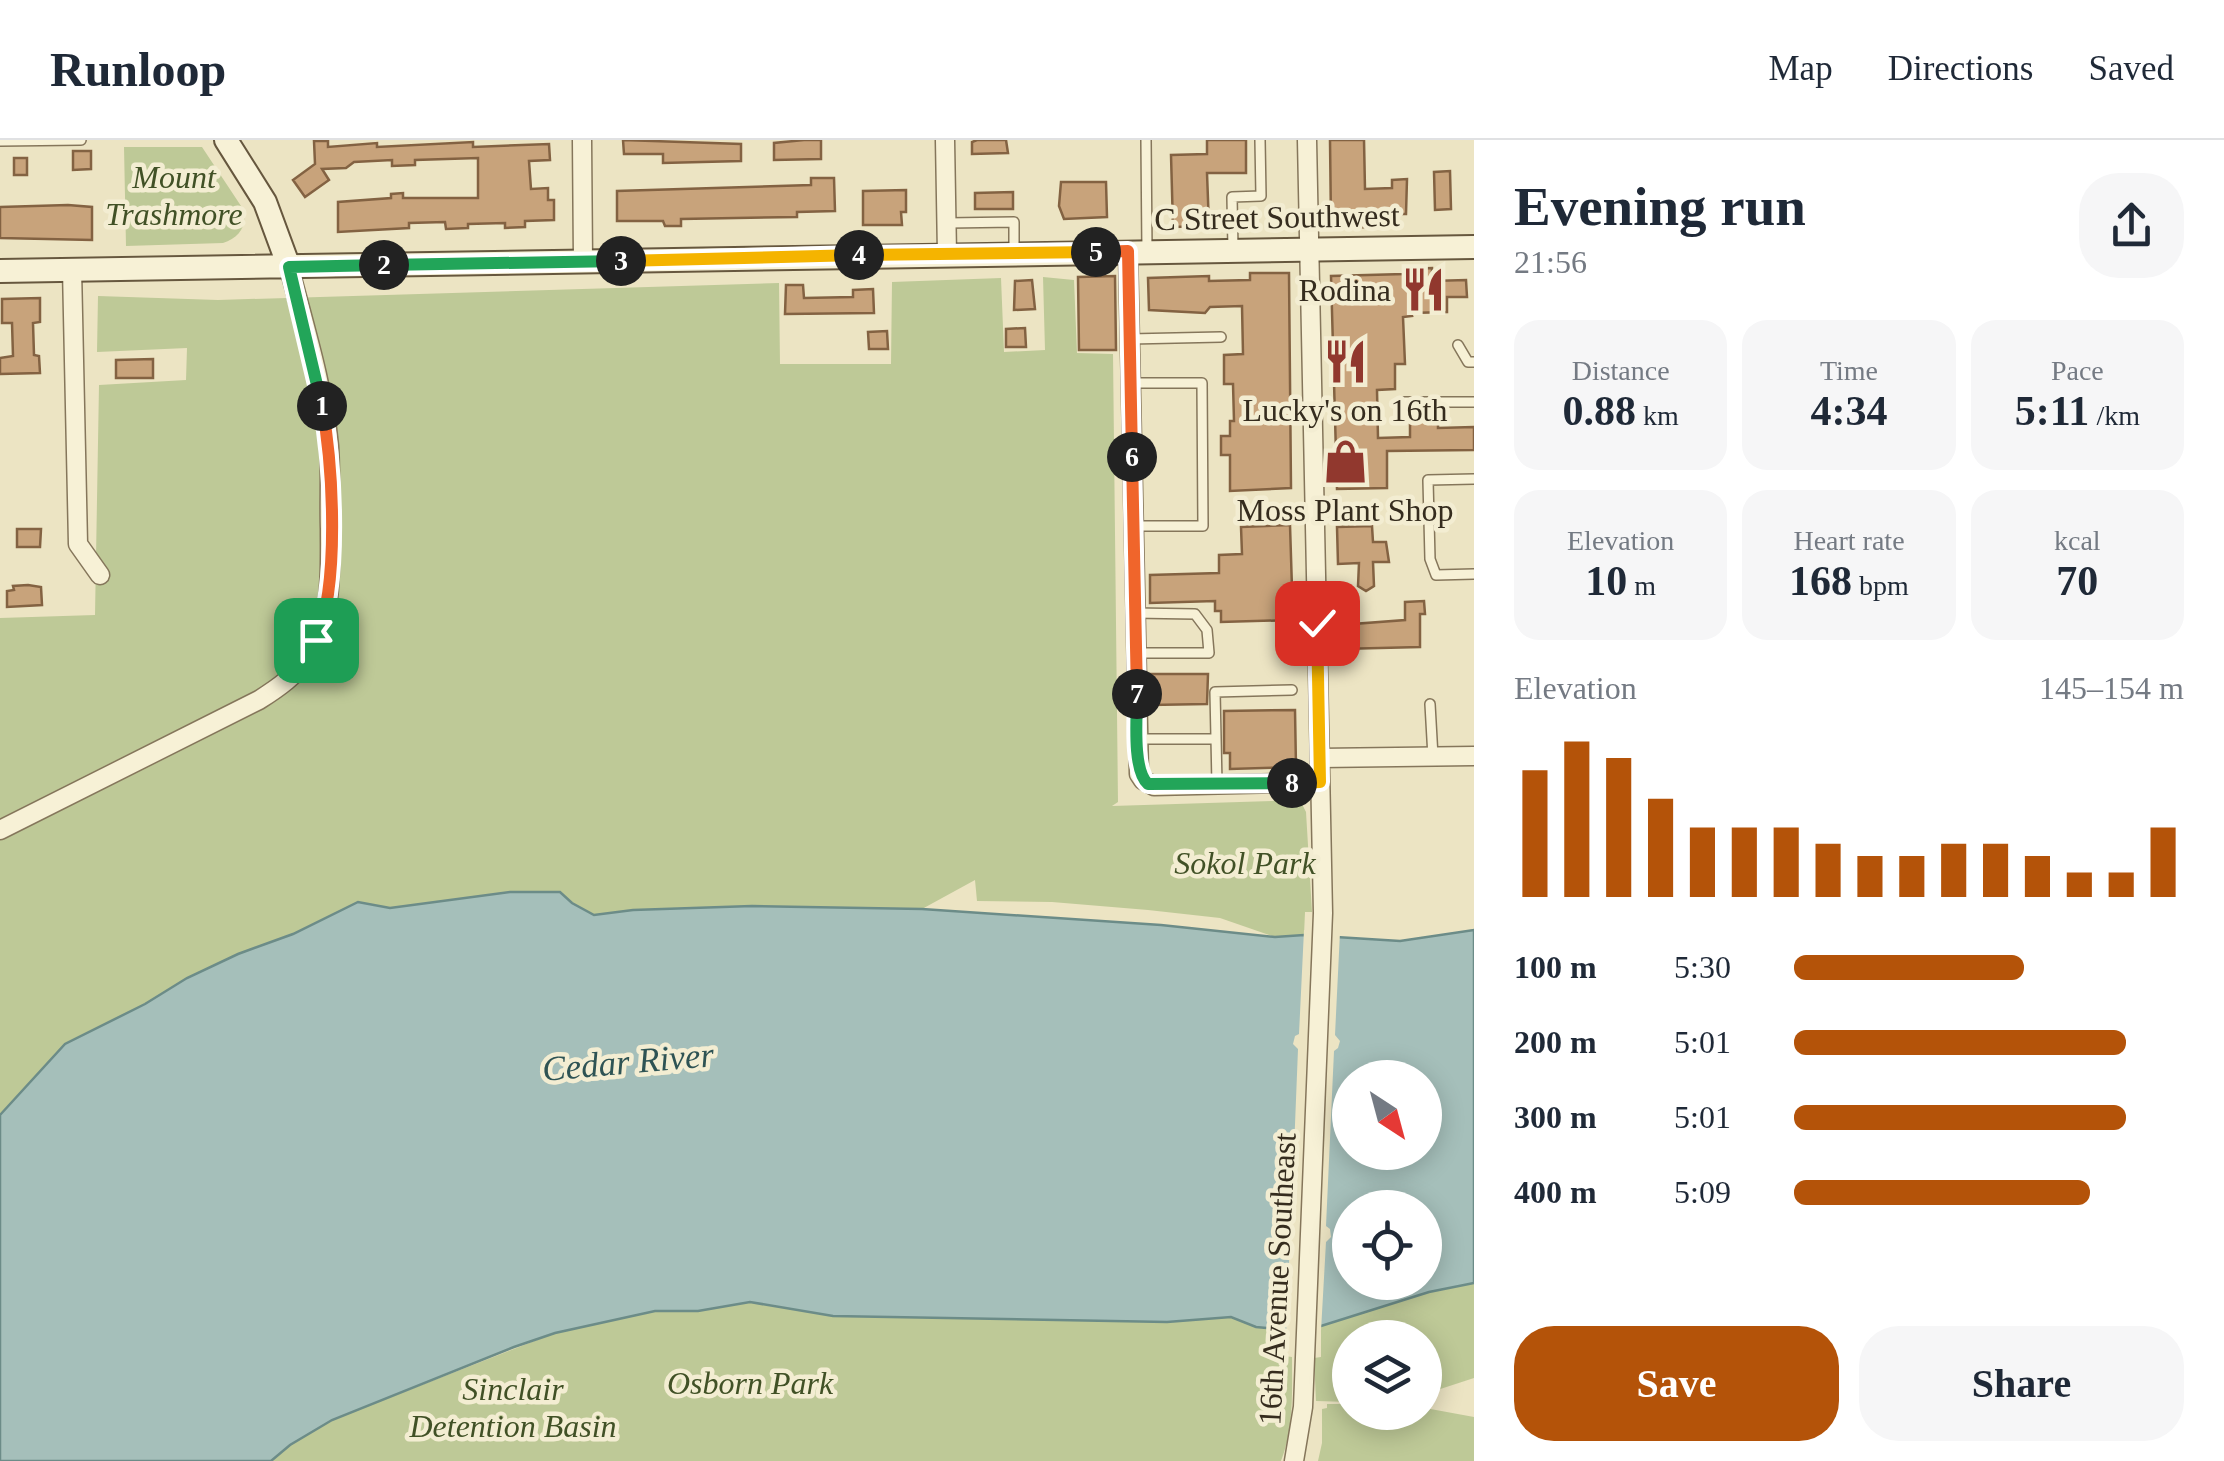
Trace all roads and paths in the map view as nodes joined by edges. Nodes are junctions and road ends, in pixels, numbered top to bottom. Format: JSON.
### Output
{"nodes":[{"id":1,"x":81,"y":140,"type":"edge"},
{"id":2,"x":226,"y":140,"type":"edge"},
{"id":3,"x":582,"y":140,"type":"edge"},
{"id":4,"x":945,"y":140,"type":"edge"},
{"id":5,"x":1146,"y":140,"type":"edge"},
{"id":6,"x":1260,"y":140,"type":"edge"},
{"id":7,"x":1307,"y":140,"type":"edge"},
{"id":8,"x":0,"y":141,"type":"edge"},
{"id":9,"x":946,"y":223,"type":"junction"},
{"id":10,"x":1474,"y":247,"type":"edge"},
{"id":11,"x":1309,"y":248,"type":"junction"},
{"id":12,"x":1232,"y":249,"type":"junction"},
{"id":13,"x":1137,"y":251,"type":"junction"},
{"id":14,"x":1014,"y":253,"type":"junction"},
{"id":15,"x":947,"y":254,"type":"junction"},
{"id":16,"x":583,"y":261,"type":"junction"},
{"id":17,"x":289,"y":267,"type":"junction"},
{"id":18,"x":72,"y":269,"type":"junction"},
{"id":19,"x":0,"y":270,"type":"edge"},
{"id":20,"x":1221,"y":337,"type":"dead end"},
{"id":21,"x":1130,"y":339,"type":"junction"},
{"id":22,"x":1458,"y":345,"type":"dead end"},
{"id":23,"x":1474,"y":362,"type":"edge"},
{"id":24,"x":1130,"y":383,"type":"junction"},
{"id":25,"x":1400,"y":402,"type":"dead end"},
{"id":26,"x":1474,"y":402,"type":"edge"},
{"id":27,"x":1474,"y":479,"type":"edge"},
{"id":28,"x":1133,"y":526,"type":"junction"},
{"id":29,"x":1474,"y":574,"type":"edge"},
{"id":30,"x":100,"y":575,"type":"dead end"},
{"id":31,"x":1135,"y":614,"type":"junction"},
{"id":32,"x":1135,"y":653,"type":"junction"},
{"id":33,"x":1292,"y":690,"type":"dead end"},
{"id":34,"x":1430,"y":704,"type":"dead end"},
{"id":35,"x":1138,"y":740,"type":"junction"},
{"id":36,"x":1216,"y":740,"type":"junction"},
{"id":37,"x":1474,"y":756,"type":"edge"},
{"id":38,"x":1433,"y":757,"type":"junction"},
{"id":39,"x":1320,"y":758,"type":"junction"},
{"id":40,"x":1320,"y":782,"type":"junction"},
{"id":41,"x":1217,"y":784,"type":"junction"},
{"id":42,"x":0,"y":830,"type":"edge"},
{"id":43,"x":1294,"y":1461,"type":"edge"}],
"edges":[{"from":1,"to":8,"type":"lane"},
{"from":2,"to":17,"type":"main road"},
{"from":3,"to":16,"type":"street"},
{"from":4,"to":9,"type":"street"},
{"from":5,"to":13,"type":"lane"},
{"from":6,"to":12,"type":"lane"},
{"from":7,"to":11,"type":"street","name":"16th Avenue Southeast"},
{"from":9,"to":14,"type":"lane"},
{"from":9,"to":15,"type":"street"},
{"from":10,"to":11,"type":"main road","name":"C Street Southwest"},
{"from":11,"to":12,"type":"main road","name":"C Street Southwest"},
{"from":11,"to":39,"type":"street","name":"16th Avenue Southeast"},
{"from":12,"to":13,"type":"main road","name":"C Street Southwest"},
{"from":13,"to":14,"type":"main road","name":"C Street Southwest"},
{"from":13,"to":21,"type":"street"},
{"from":14,"to":15,"type":"main road","name":"C Street Southwest"},
{"from":15,"to":16,"type":"main road","name":"C Street Southwest"},
{"from":16,"to":17,"type":"main road","name":"C Street Southwest"},
{"from":17,"to":18,"type":"main road","name":"C Street Southwest"},
{"from":17,"to":42,"type":"street"},
{"from":18,"to":19,"type":"main road","name":"C Street Southwest"},
{"from":18,"to":30,"type":"street"},
{"from":20,"to":21,"type":"lane"},
{"from":21,"to":24,"type":"street"},
{"from":22,"to":23,"type":"lane"},
{"from":24,"to":28,"type":"street"},
{"from":24,"to":28,"type":"lane"},
{"from":25,"to":26,"type":"lane"},
{"from":27,"to":29,"type":"lane"},
{"from":28,"to":31,"type":"street"},
{"from":31,"to":32,"type":"street"},
{"from":31,"to":32,"type":"lane"},
{"from":32,"to":35,"type":"street"},
{"from":33,"to":36,"type":"lane"},
{"from":34,"to":38,"type":"lane"},
{"from":35,"to":36,"type":"lane"},
{"from":35,"to":41,"type":"street"},
{"from":36,"to":41,"type":"lane"},
{"from":37,"to":38,"type":"street"},
{"from":38,"to":39,"type":"street"},
{"from":39,"to":40,"type":"street","name":"16th Avenue Southeast"},
{"from":40,"to":41,"type":"street"},
{"from":40,"to":43,"type":"street","name":"16th Avenue Southeast"}]}
